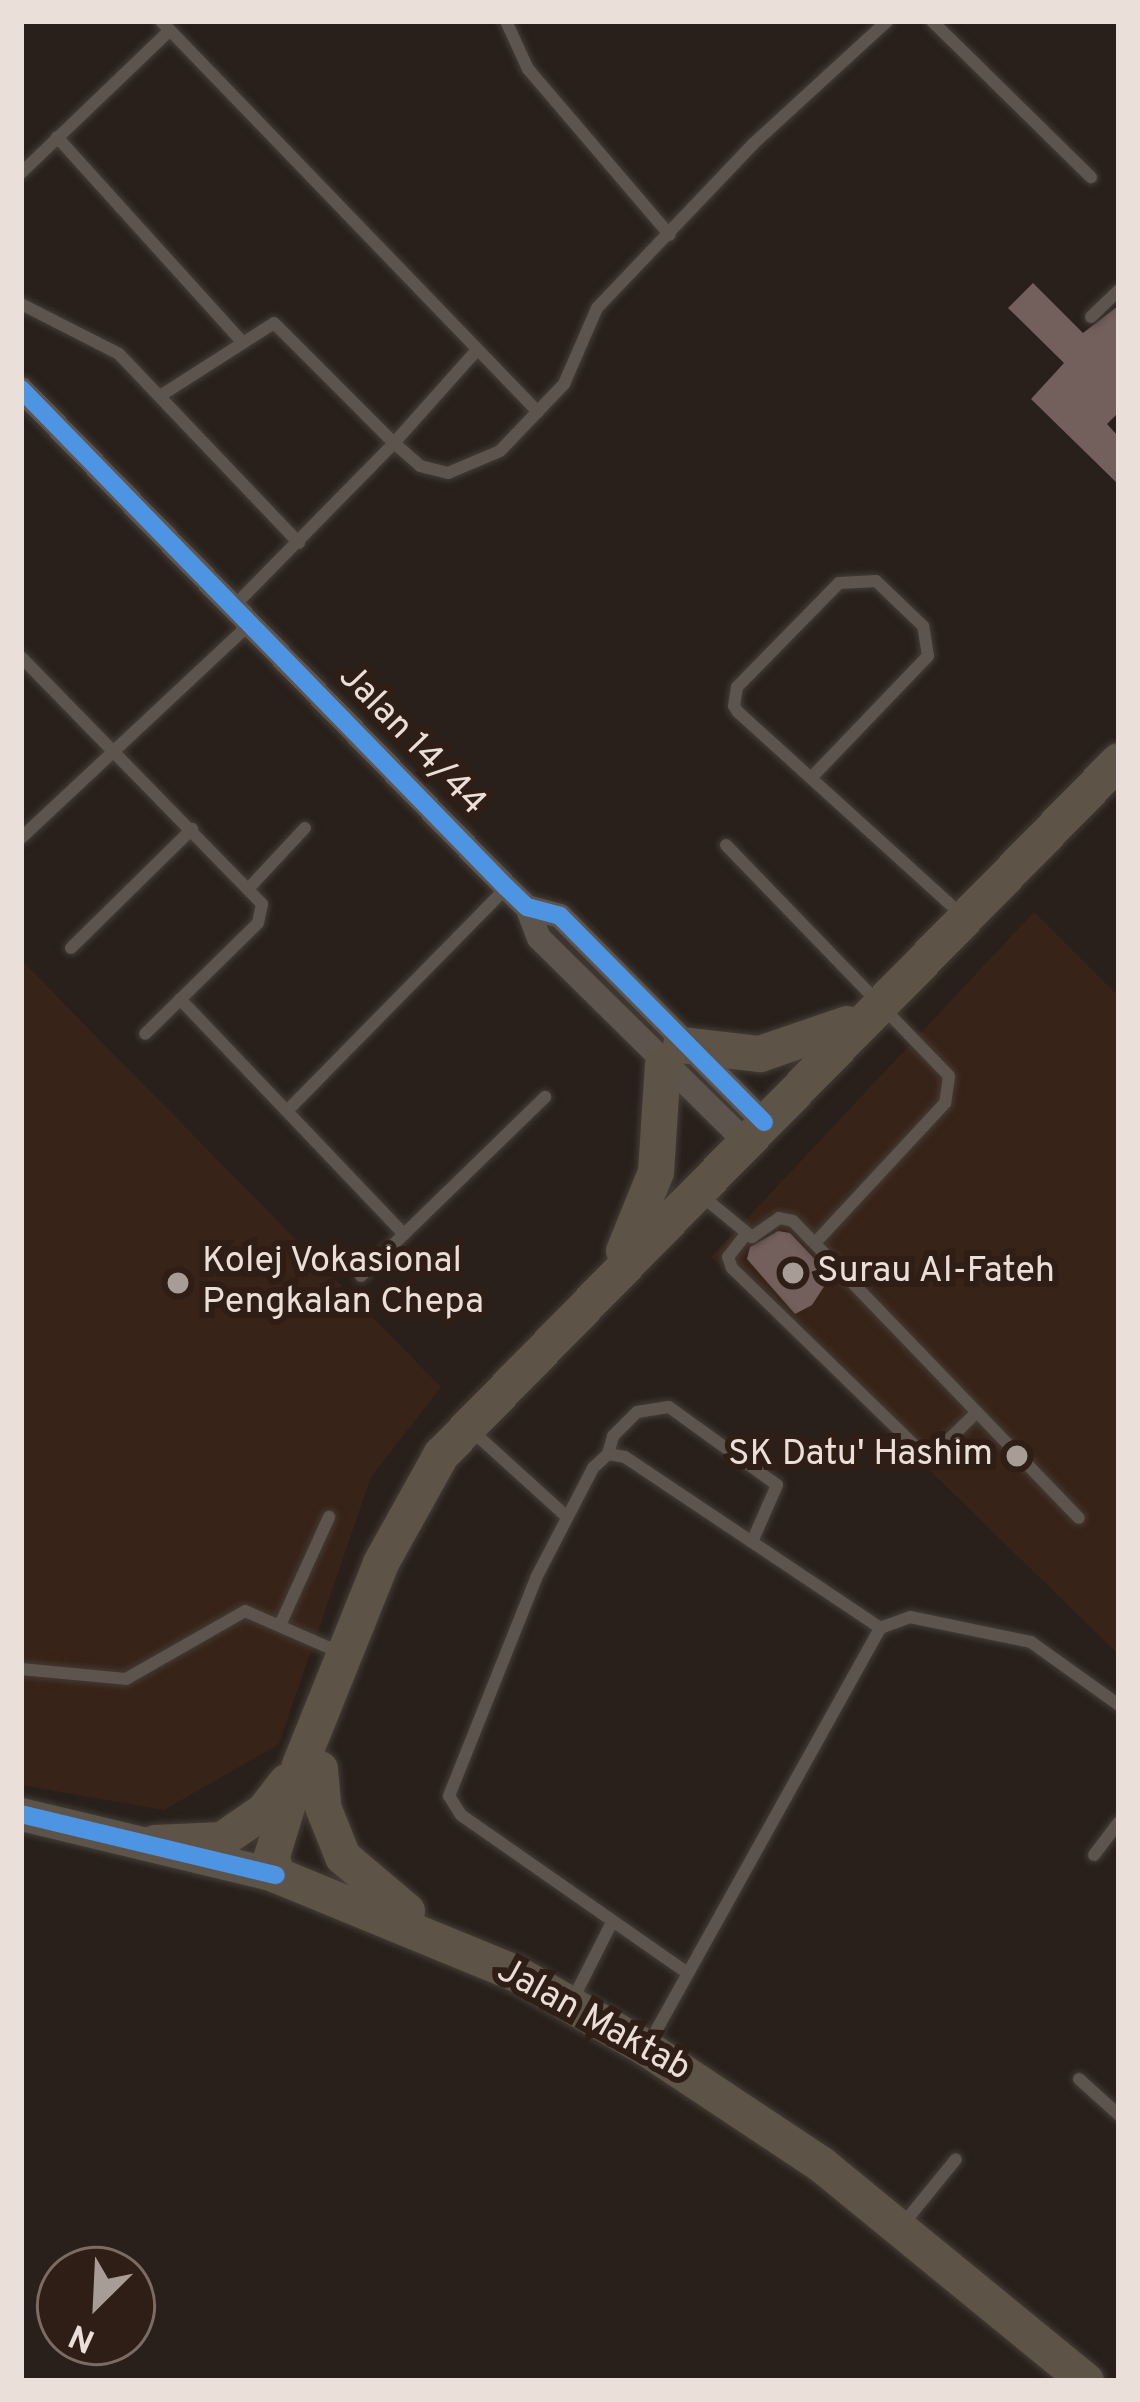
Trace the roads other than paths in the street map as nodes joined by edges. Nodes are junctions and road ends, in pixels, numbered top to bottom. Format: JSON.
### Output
{"nodes":[{"id":1,"x":506,"y":21,"type":"edge"},
{"id":2,"x":887,"y":21,"type":"edge"},
{"id":3,"x":932,"y":21,"type":"edge"},
{"id":4,"x":165,"y":26,"type":"edge"},
{"id":5,"x":57,"y":137,"type":"junction"},
{"id":6,"x":21,"y":173,"type":"edge"},
{"id":7,"x":1091,"y":177,"type":"dead end"},
{"id":8,"x":670,"y":235,"type":"junction"},
{"id":9,"x":1119,"y":290,"type":"edge"},
{"id":10,"x":21,"y":304,"type":"edge"},
{"id":11,"x":1091,"y":317,"type":"dead end"},
{"id":12,"x":242,"y":342,"type":"junction"},
{"id":13,"x":477,"y":350,"type":"junction"},
{"id":14,"x":21,"y":389,"type":"edge"},
{"id":15,"x":160,"y":396,"type":"junction"},
{"id":16,"x":538,"y":412,"type":"junction"},
{"id":17,"x":394,"y":443,"type":"junction"},
{"id":18,"x":299,"y":543,"type":"junction"},
{"id":19,"x":242,"y":615,"type":"junction"},
{"id":20,"x":21,"y":657,"type":"edge"},
{"id":21,"x":112,"y":749,"type":"junction"},
{"id":22,"x":1119,"y":761,"type":"edge"},
{"id":23,"x":811,"y":778,"type":"junction"},
{"id":24,"x":304,"y":828,"type":"dead end"},
{"id":25,"x":191,"y":829,"type":"junction"},
{"id":26,"x":21,"y":838,"type":"edge"},
{"id":27,"x":726,"y":845,"type":"dead end"},
{"id":28,"x":506,"y":887,"type":"junction"},
{"id":29,"x":248,"y":888,"type":"junction"},
{"id":30,"x":964,"y":918,"type":"junction"},
{"id":31,"x":71,"y":948,"type":"dead end"},
{"id":32,"x":180,"y":999,"type":"junction"},
{"id":33,"x":878,"y":1000,"type":"junction"},
{"id":34,"x":145,"y":1034,"type":"dead end"},
{"id":35,"x":672,"y":1055,"type":"junction"},
{"id":36,"x":545,"y":1097,"type":"dead end"},
{"id":37,"x":286,"y":1111,"type":"junction"},
{"id":38,"x":755,"y":1132,"type":"junction"},
{"id":39,"x":697,"y":1191,"type":"junction"},
{"id":40,"x":404,"y":1234,"type":"junction"},
{"id":41,"x":746,"y":1234,"type":"junction"},
{"id":42,"x":814,"y":1243,"type":"junction"},
{"id":43,"x":362,"y":1276,"type":"dead end"},
{"id":44,"x":580,"y":1311,"type":"junction"},
{"id":45,"x":976,"y":1412,"type":"junction"},
{"id":46,"x":467,"y":1426,"type":"junction"},
{"id":47,"x":608,"y":1454,"type":"junction"},
{"id":48,"x":328,"y":1517,"type":"dead end"},
{"id":49,"x":567,"y":1517,"type":"junction"},
{"id":50,"x":1079,"y":1518,"type":"dead end"},
{"id":51,"x":752,"y":1542,"type":"junction"},
{"id":52,"x":280,"y":1625,"type":"junction"},
{"id":53,"x":880,"y":1628,"type":"junction"},
{"id":54,"x":348,"y":1656,"type":"junction"},
{"id":55,"x":21,"y":1669,"type":"edge"},
{"id":56,"x":1119,"y":1705,"type":"edge"},
{"id":57,"x":310,"y":1767,"type":"junction"},
{"id":58,"x":21,"y":1814,"type":"edge"},
{"id":59,"x":1119,"y":1822,"type":"edge"},
{"id":60,"x":155,"y":1843,"type":"junction"},
{"id":61,"x":1094,"y":1855,"type":"dead end"},
{"id":62,"x":276,"y":1875,"type":"junction"},
{"id":63,"x":612,"y":1922,"type":"junction"},
{"id":64,"x":686,"y":1972,"type":"junction"},
{"id":65,"x":515,"y":1973,"type":"junction"},
{"id":66,"x":571,"y":2004,"type":"junction"},
{"id":67,"x":646,"y":2048,"type":"junction"},
{"id":68,"x":1079,"y":2079,"type":"dead end"},
{"id":69,"x":1119,"y":2115,"type":"edge"},
{"id":70,"x":956,"y":2159,"type":"dead end"},
{"id":71,"x":901,"y":2227,"type":"junction"},
{"id":72,"x":1084,"y":2380,"type":"edge"}],
"edges":[{"from":1,"to":8,"type":"lane"},
{"from":2,"to":8,"type":"lane"},
{"from":3,"to":7,"type":"lane"},
{"from":4,"to":5,"type":"lane"},
{"from":4,"to":13,"type":"lane"},
{"from":5,"to":6,"type":"lane"},
{"from":5,"to":12,"type":"lane"},
{"from":8,"to":16,"type":"lane"},
{"from":9,"to":11,"type":"lane"},
{"from":10,"to":15,"type":"lane"},
{"from":12,"to":15,"type":"lane"},
{"from":12,"to":17,"type":"lane"},
{"from":13,"to":16,"type":"lane"},
{"from":13,"to":17,"type":"lane"},
{"from":14,"to":19,"type":"street","name":"Jalan 14/44"},
{"from":15,"to":18,"type":"lane"},
{"from":16,"to":17,"type":"lane"},
{"from":17,"to":18,"type":"lane"},
{"from":18,"to":19,"type":"lane"},
{"from":19,"to":21,"type":"lane"},
{"from":19,"to":28,"type":"street","name":"Jalan 14/44"},
{"from":20,"to":21,"type":"lane"},
{"from":21,"to":25,"type":"lane"},
{"from":21,"to":26,"type":"lane"},
{"from":22,"to":30,"type":"main road"},
{"from":23,"to":23,"type":"lane"},
{"from":23,"to":30,"type":"lane"},
{"from":24,"to":29,"type":"lane"},
{"from":25,"to":29,"type":"lane"},
{"from":25,"to":31,"type":"lane"},
{"from":27,"to":33,"type":"lane"},
{"from":28,"to":35,"type":"street","name":"Jalan 14/44"},
{"from":28,"to":37,"type":"lane"},
{"from":29,"to":32,"type":"lane"},
{"from":30,"to":33,"type":"main road"},
{"from":32,"to":34,"type":"lane"},
{"from":32,"to":37,"type":"lane"},
{"from":33,"to":35,"type":"main road"},
{"from":33,"to":38,"type":"main road"},
{"from":33,"to":42,"type":"lane"},
{"from":35,"to":38,"type":"street","name":"Jalan 14/44"},
{"from":35,"to":44,"type":"main road"},
{"from":36,"to":40,"type":"lane"},
{"from":37,"to":40,"type":"lane"},
{"from":38,"to":39,"type":"main road"},
{"from":39,"to":41,"type":"lane"},
{"from":39,"to":44,"type":"main road"},
{"from":40,"to":43,"type":"lane"},
{"from":41,"to":42,"type":"lane"},
{"from":41,"to":45,"type":"lane"},
{"from":42,"to":45,"type":"lane"},
{"from":44,"to":46,"type":"main road"},
{"from":45,"to":50,"type":"lane"},
{"from":46,"to":49,"type":"lane"},
{"from":46,"to":54,"type":"main road"},
{"from":47,"to":49,"type":"lane"},
{"from":47,"to":51,"type":"lane"},
{"from":47,"to":51,"type":"lane"},
{"from":48,"to":52,"type":"lane"},
{"from":49,"to":63,"type":"lane"},
{"from":51,"to":53,"type":"lane"},
{"from":52,"to":54,"type":"lane"},
{"from":52,"to":55,"type":"lane"},
{"from":53,"to":56,"type":"lane"},
{"from":53,"to":64,"type":"lane"},
{"from":54,"to":57,"type":"main road"},
{"from":57,"to":60,"type":"main road"},
{"from":57,"to":62,"type":"main road"},
{"from":57,"to":65,"type":"main road"},
{"from":58,"to":60,"type":"street","name":"Jalan Maktab"},
{"from":59,"to":61,"type":"lane"},
{"from":60,"to":62,"type":"street","name":"Jalan Maktab"},
{"from":62,"to":65,"type":"main road","name":"Jalan Maktab"},
{"from":63,"to":64,"type":"lane"},
{"from":63,"to":66,"type":"lane"},
{"from":64,"to":67,"type":"lane"},
{"from":65,"to":66,"type":"main road","name":"Jalan Maktab"},
{"from":66,"to":67,"type":"main road","name":"Jalan Maktab"},
{"from":67,"to":71,"type":"main road","name":"Jalan Maktab"},
{"from":68,"to":69,"type":"lane"},
{"from":70,"to":71,"type":"lane"},
{"from":71,"to":72,"type":"main road","name":"Jalan Maktab"}]}
